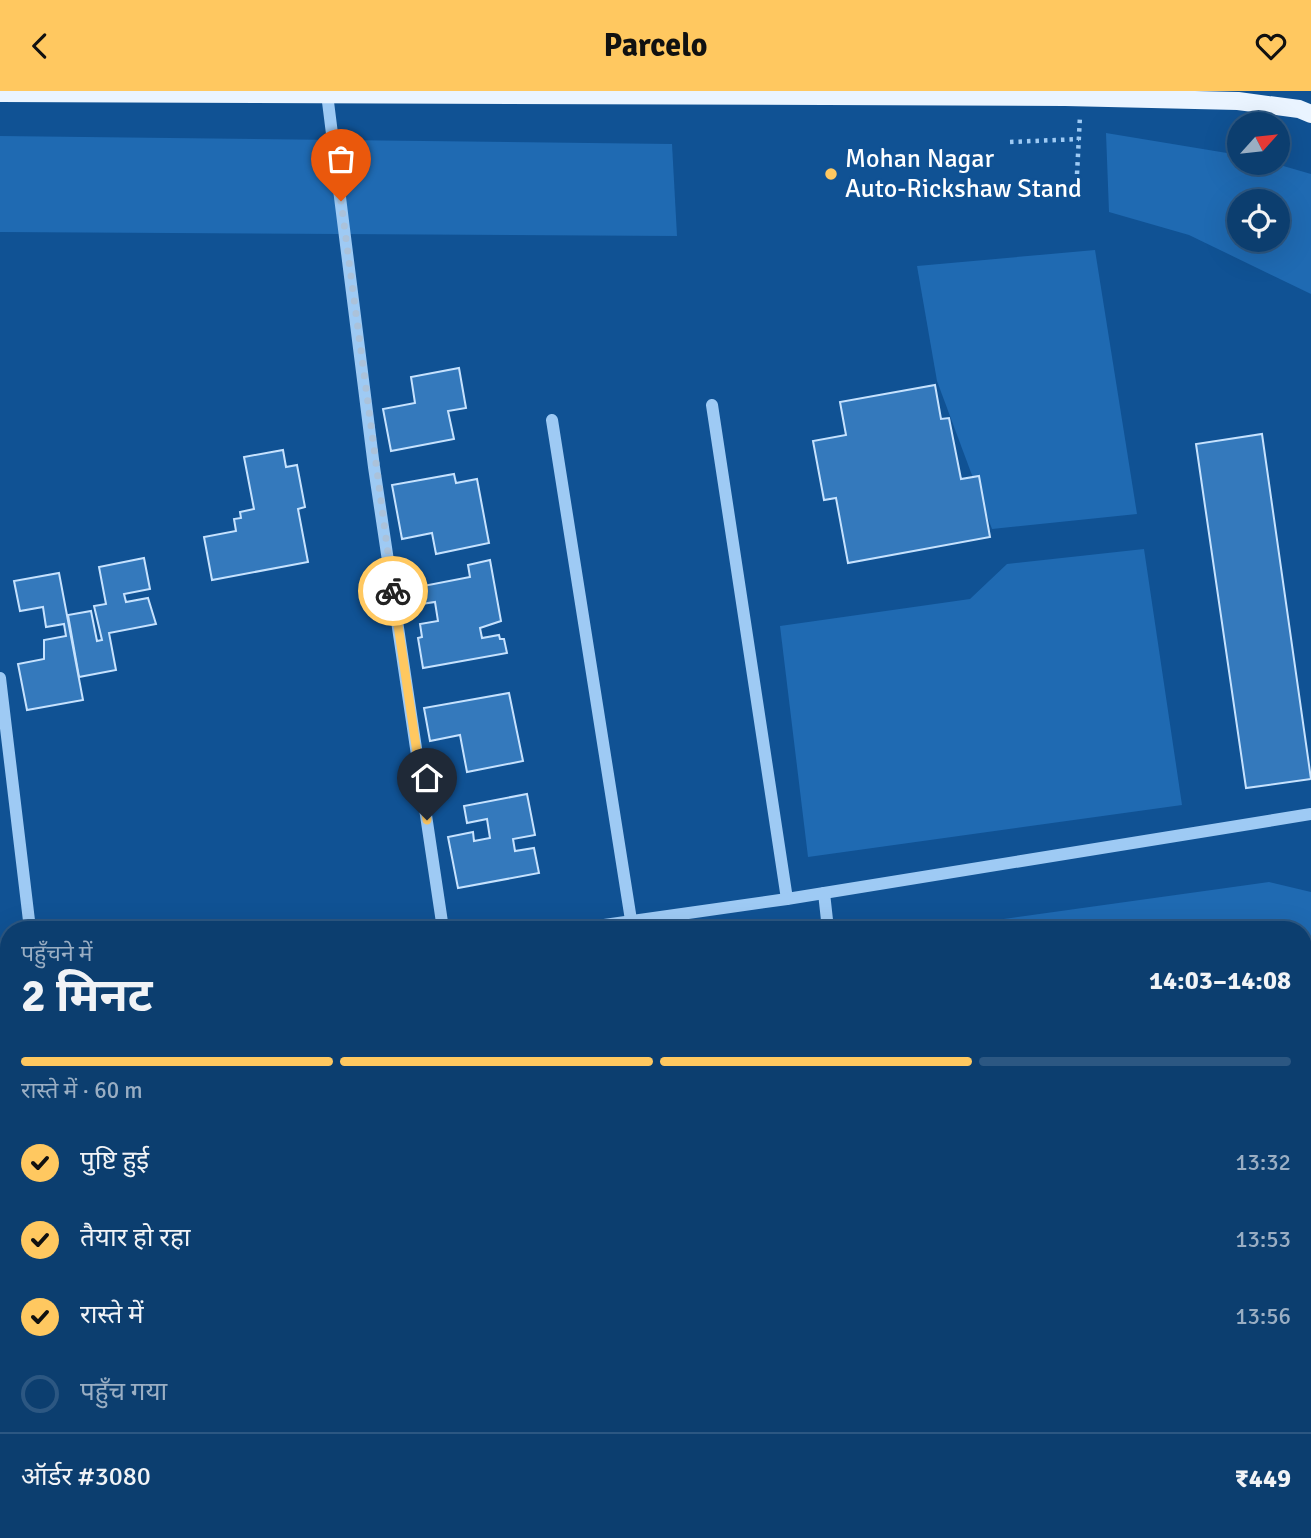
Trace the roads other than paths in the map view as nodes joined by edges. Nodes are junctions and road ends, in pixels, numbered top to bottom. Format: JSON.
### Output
{"nodes":[{"id":1,"x":1177,"y":91,"type":"edge"},
{"id":2,"x":0,"y":93,"type":"edge"},
{"id":3,"x":931,"y":94,"type":"edge"},
{"id":4,"x":327,"y":95,"type":"junction"},
{"id":5,"x":1123,"y":99,"type":"junction"},
{"id":6,"x":1311,"y":114,"type":"edge"},
{"id":7,"x":712,"y":405,"type":"dead end"},
{"id":8,"x":552,"y":420,"type":"dead end"},
{"id":9,"x":0,"y":678,"type":"edge"},
{"id":10,"x":1311,"y":814,"type":"edge"},
{"id":11,"x":824,"y":893,"type":"junction"},
{"id":12,"x":787,"y":899,"type":"junction"},
{"id":13,"x":631,"y":920,"type":"junction"},
{"id":14,"x":29,"y":921,"type":"edge"},
{"id":15,"x":442,"y":921,"type":"edge"},
{"id":16,"x":625,"y":921,"type":"edge"},
{"id":17,"x":827,"y":921,"type":"edge"}],
"edges":[{"from":1,"to":5,"type":"main road"},
{"from":2,"to":4,"type":"main road"},
{"from":3,"to":4,"type":"main road"},
{"from":3,"to":5,"type":"main road"},
{"from":4,"to":15,"type":"lane"},
{"from":5,"to":6,"type":"main road"},
{"from":7,"to":12,"type":"lane"},
{"from":8,"to":13,"type":"lane"},
{"from":9,"to":14,"type":"lane"},
{"from":10,"to":11,"type":"lane"},
{"from":11,"to":12,"type":"lane"},
{"from":11,"to":17,"type":"lane"},
{"from":12,"to":13,"type":"lane"},
{"from":13,"to":16,"type":"lane"}]}
